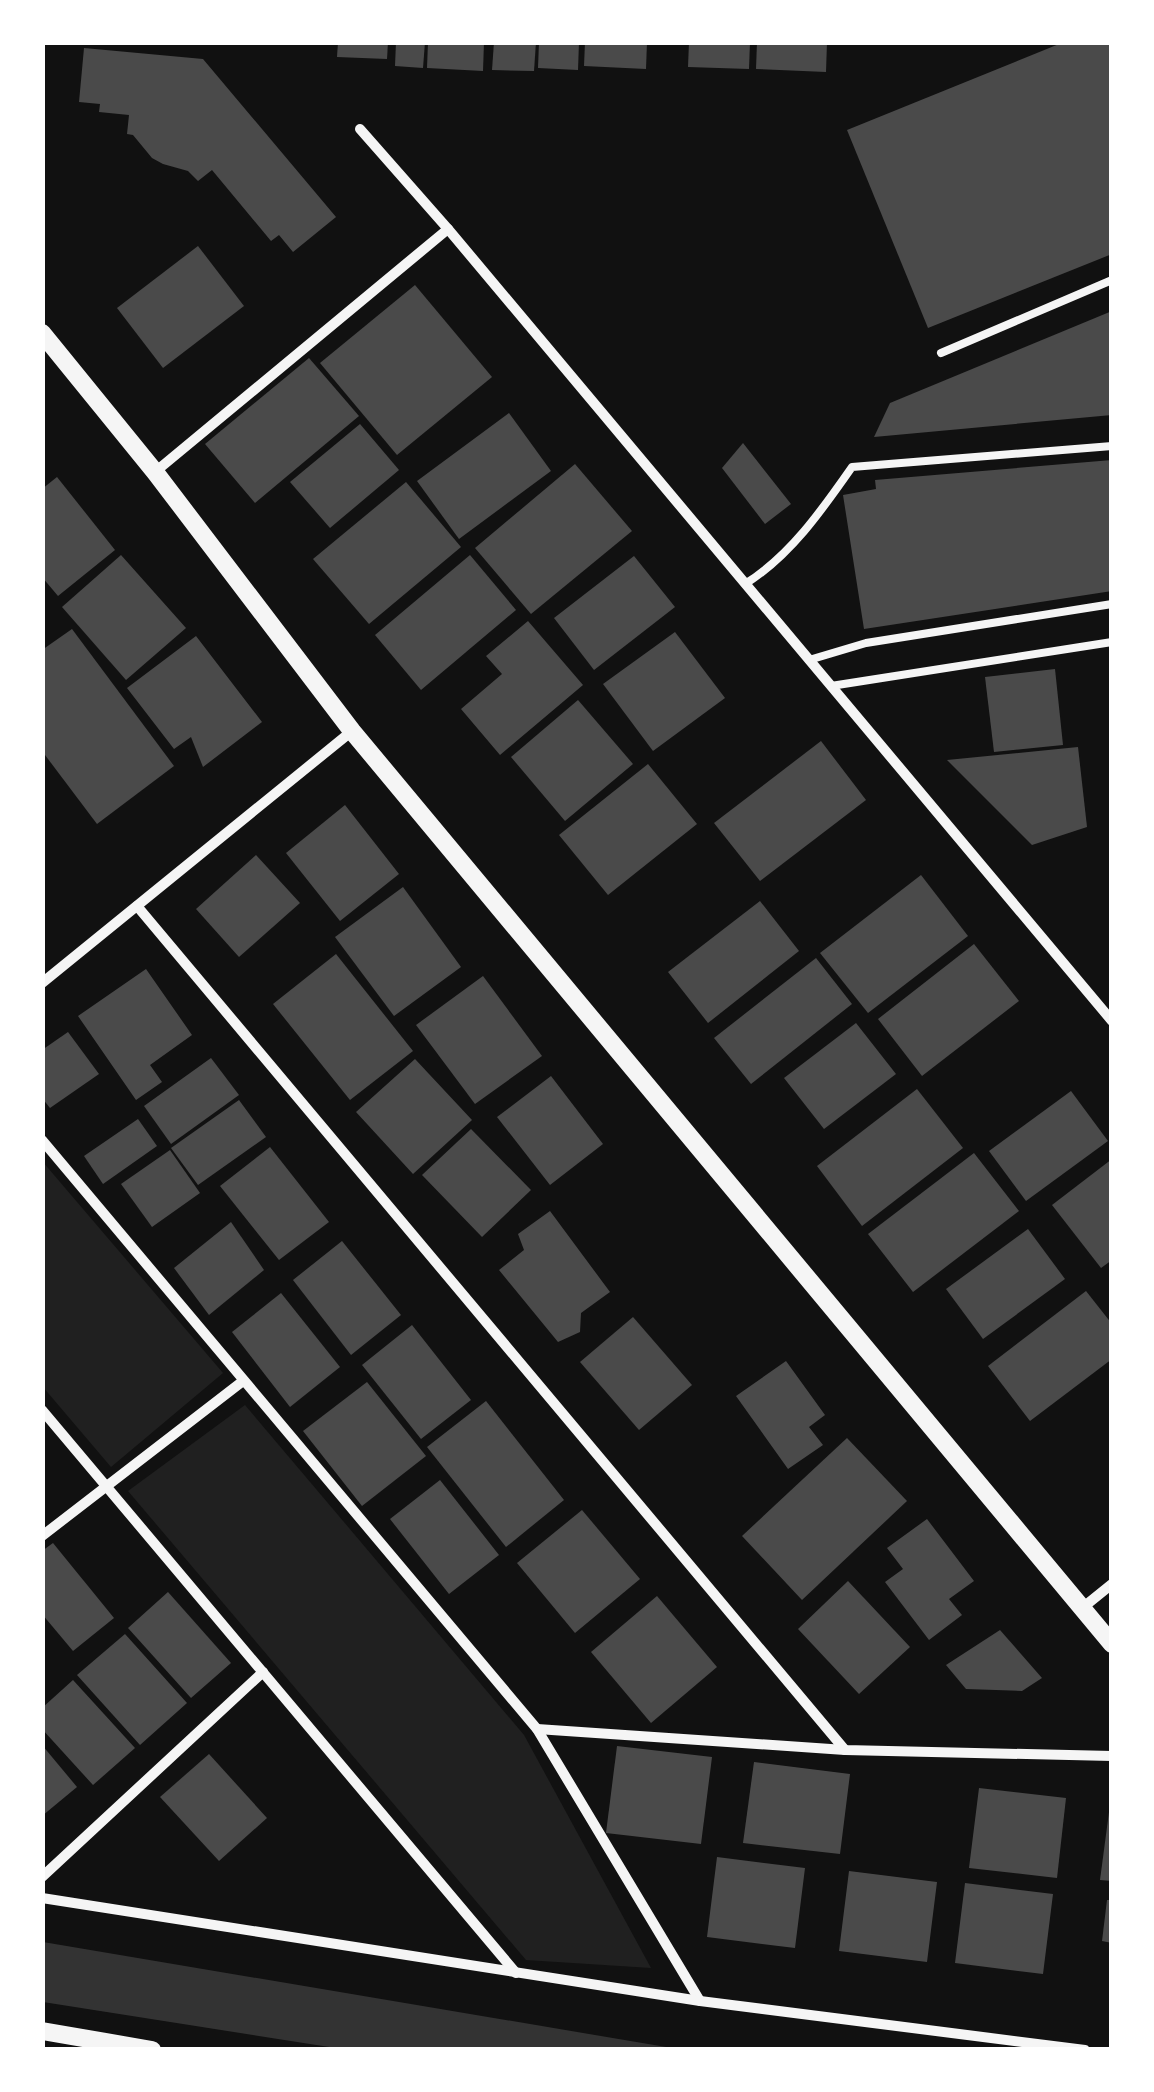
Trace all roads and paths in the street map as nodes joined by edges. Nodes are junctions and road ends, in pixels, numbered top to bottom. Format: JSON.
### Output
{"nodes":[{"id":1,"x":360,"y":129,"type":"dead end"},
{"id":2,"x":448,"y":229,"type":"junction"},
{"id":3,"x":1112,"y":280,"type":"edge"},
{"id":4,"x":42,"y":333,"type":"edge"},
{"id":5,"x":941,"y":353,"type":"dead end"},
{"id":6,"x":1112,"y":446,"type":"edge"},
{"id":7,"x":155,"y":472,"type":"junction"},
{"id":8,"x":745,"y":584,"type":"junction"},
{"id":9,"x":1112,"y":604,"type":"edge"},
{"id":10,"x":1112,"y":642,"type":"edge"},
{"id":11,"x":809,"y":660,"type":"junction"},
{"id":12,"x":831,"y":686,"type":"junction"},
{"id":13,"x":352,"y":731,"type":"junction"},
{"id":14,"x":137,"y":906,"type":"junction"},
{"id":15,"x":42,"y":983,"type":"edge"},
{"id":16,"x":1112,"y":1021,"type":"edge"},
{"id":17,"x":42,"y":1140,"type":"edge"},
{"id":18,"x":243,"y":1381,"type":"junction"},
{"id":19,"x":42,"y":1410,"type":"edge"},
{"id":20,"x":106,"y":1486,"type":"junction"},
{"id":21,"x":42,"y":1536,"type":"edge"},
{"id":22,"x":1112,"y":1584,"type":"edge"},
{"id":23,"x":1081,"y":1610,"type":"junction"},
{"id":24,"x":1112,"y":1644,"type":"edge"},
{"id":25,"x":263,"y":1672,"type":"junction"},
{"id":26,"x":537,"y":1729,"type":"junction"},
{"id":27,"x":845,"y":1750,"type":"junction"},
{"id":28,"x":1112,"y":1756,"type":"edge"},
{"id":29,"x":42,"y":1878,"type":"edge"},
{"id":30,"x":42,"y":1898,"type":"edge"},
{"id":31,"x":516,"y":1973,"type":"junction"},
{"id":32,"x":700,"y":2002,"type":"junction"},
{"id":33,"x":42,"y":2031,"type":"edge"},
{"id":34,"x":152,"y":2050,"type":"edge"},
{"id":35,"x":1086,"y":2050,"type":"edge"}],
"edges":[{"from":1,"to":2,"type":"street"},
{"from":2,"to":7,"type":"street"},
{"from":2,"to":8,"type":"street"},
{"from":3,"to":5,"type":"lane"},
{"from":4,"to":7,"type":"street"},
{"from":6,"to":8,"type":"lane"},
{"from":7,"to":13,"type":"street"},
{"from":8,"to":11,"type":"street"},
{"from":9,"to":11,"type":"lane"},
{"from":10,"to":12,"type":"lane"},
{"from":11,"to":12,"type":"street"},
{"from":12,"to":16,"type":"street"},
{"from":13,"to":14,"type":"street"},
{"from":13,"to":23,"type":"street"},
{"from":14,"to":15,"type":"street"},
{"from":14,"to":27,"type":"street"},
{"from":17,"to":18,"type":"street"},
{"from":18,"to":20,"type":"street"},
{"from":18,"to":26,"type":"street"},
{"from":19,"to":20,"type":"street"},
{"from":20,"to":21,"type":"street"},
{"from":20,"to":25,"type":"street"},
{"from":22,"to":23,"type":"street"},
{"from":23,"to":24,"type":"street"},
{"from":25,"to":29,"type":"street"},
{"from":25,"to":31,"type":"street"},
{"from":26,"to":27,"type":"street"},
{"from":26,"to":32,"type":"street"},
{"from":27,"to":28,"type":"street"},
{"from":30,"to":31,"type":"street"},
{"from":31,"to":32,"type":"street"},
{"from":32,"to":35,"type":"street"},
{"from":33,"to":34,"type":"street"}]}
